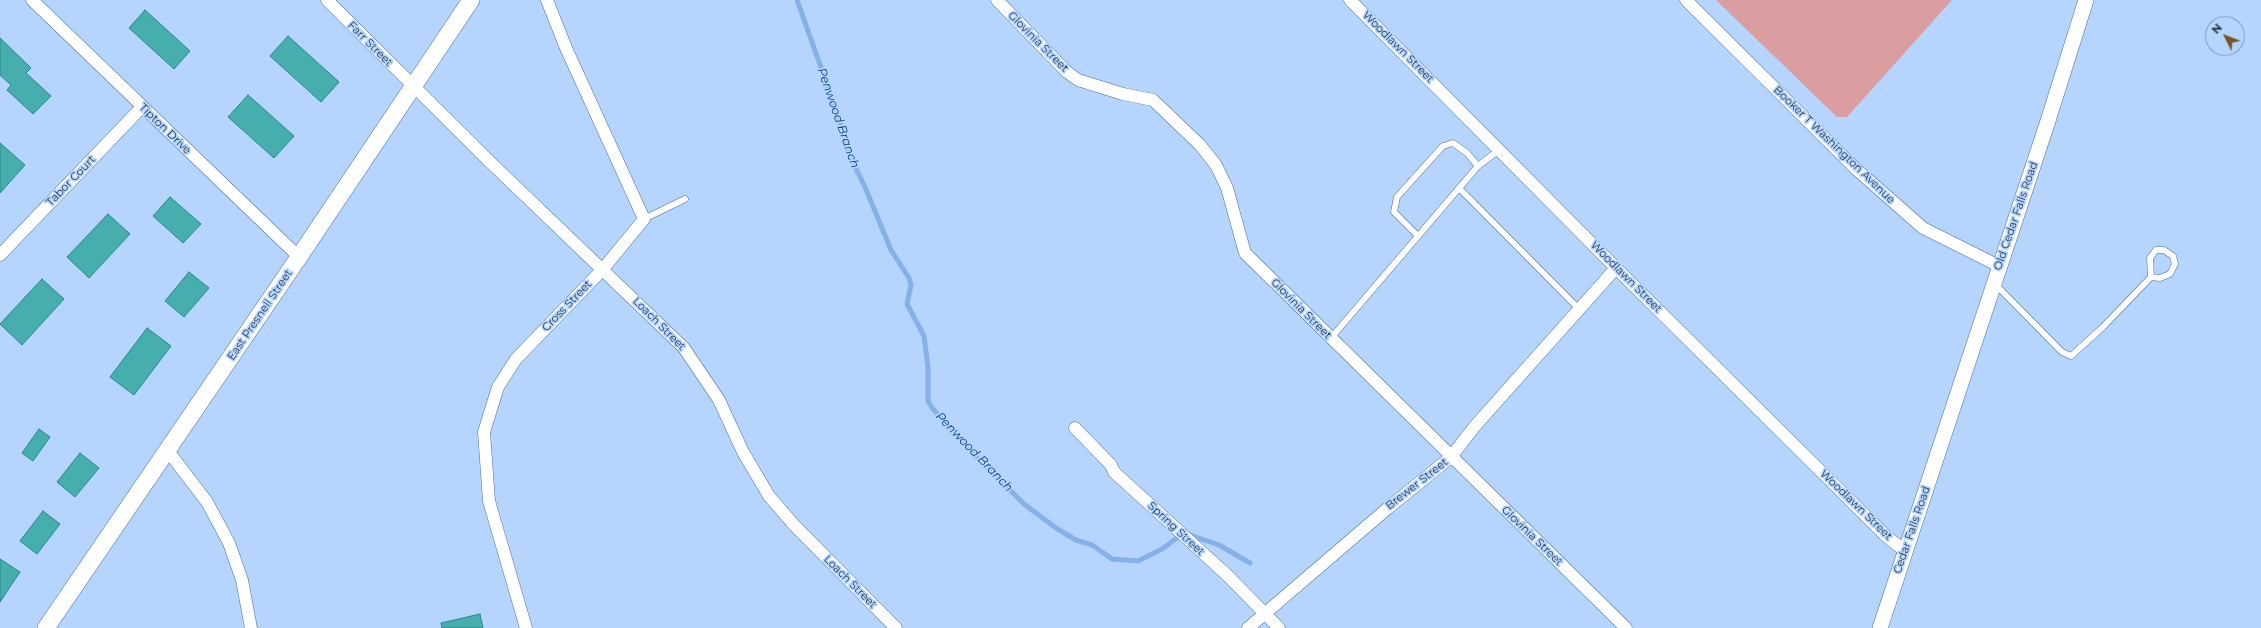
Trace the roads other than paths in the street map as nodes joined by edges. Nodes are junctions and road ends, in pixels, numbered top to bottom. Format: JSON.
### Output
{"nodes":[{"id":1,"x":32,"y":0,"type":"edge"},
{"id":2,"x":326,"y":0,"type":"edge"},
{"id":3,"x":471,"y":0,"type":"edge"},
{"id":4,"x":547,"y":0,"type":"edge"},
{"id":5,"x":996,"y":0,"type":"edge"},
{"id":6,"x":1350,"y":0,"type":"edge"},
{"id":7,"x":1686,"y":0,"type":"edge"},
{"id":8,"x":2086,"y":0,"type":"edge"},
{"id":9,"x":414,"y":87,"type":"junction"},
{"id":10,"x":142,"y":107,"type":"junction"},
{"id":11,"x":1499,"y":150,"type":"junction"},
{"id":12,"x":1478,"y":166,"type":"junction"},
{"id":13,"x":1459,"y":188,"type":"junction"},
{"id":14,"x":685,"y":199,"type":"dead end"},
{"id":15,"x":644,"y":220,"type":"junction"},
{"id":16,"x":1418,"y":236,"type":"junction"},
{"id":17,"x":0,"y":255,"type":"edge"},
{"id":18,"x":300,"y":257,"type":"junction"},
{"id":19,"x":1999,"y":266,"type":"junction"},
{"id":20,"x":1616,"y":268,"type":"junction"},
{"id":21,"x":603,"y":269,"type":"junction"},
{"id":22,"x":2150,"y":276,"type":"junction"},
{"id":23,"x":1994,"y":283,"type":"junction"},
{"id":24,"x":1580,"y":309,"type":"junction"},
{"id":25,"x":1331,"y":338,"type":"junction"},
{"id":26,"x":1075,"y":428,"type":"dead end"},
{"id":27,"x":1945,"y":432,"type":"joint"},
{"id":28,"x":168,"y":451,"type":"junction"},
{"id":29,"x":1451,"y":457,"type":"junction"},
{"id":30,"x":1905,"y":551,"type":"junction"},
{"id":31,"x":1266,"y":614,"type":"junction"},
{"id":32,"x":46,"y":628,"type":"edge"},
{"id":33,"x":251,"y":628,"type":"edge"},
{"id":34,"x":526,"y":628,"type":"edge"},
{"id":35,"x":896,"y":628,"type":"edge"},
{"id":36,"x":1248,"y":628,"type":"edge"},
{"id":37,"x":1279,"y":628,"type":"edge"},
{"id":38,"x":1626,"y":628,"type":"edge"},
{"id":39,"x":1880,"y":628,"type":"edge"}],
"edges":[{"from":1,"to":10,"type":"street","name":"Tipton Drive"},
{"from":2,"to":9,"type":"street","name":"Farr Street"},
{"from":3,"to":9,"type":"main road","name":"East Presnell Street"},
{"from":4,"to":15,"type":"street"},
{"from":5,"to":25,"type":"street","name":"Glovinia Street"},
{"from":6,"to":11,"type":"street","name":"Woodlawn Street"},
{"from":7,"to":19,"type":"street","name":"Booker T Washington Avenue"},
{"from":8,"to":19,"type":"street","name":"Old Cedar Falls Road"},
{"from":9,"to":18,"type":"main road","name":"East Presnell Street"},
{"from":9,"to":21,"type":"street","name":"Loach Street"},
{"from":10,"to":17,"type":"street","name":"Tabor Court"},
{"from":10,"to":18,"type":"street","name":"Tipton Drive"},
{"from":11,"to":12,"type":"lane"},
{"from":11,"to":20,"type":"street","name":"Woodlawn Street"},
{"from":12,"to":13,"type":"lane"},
{"from":12,"to":16,"type":"lane"},
{"from":13,"to":16,"type":"lane"},
{"from":13,"to":24,"type":"lane"},
{"from":14,"to":15,"type":"lane"},
{"from":15,"to":21,"type":"street","name":"Cross Street"},
{"from":16,"to":25,"type":"lane"},
{"from":18,"to":28,"type":"main road","name":"East Presnell Street"},
{"from":19,"to":23,"type":"street","name":"Old Cedar Falls Road"},
{"from":20,"to":24,"type":"street","name":"Brewer Street"},
{"from":20,"to":30,"type":"street","name":"Woodlawn Street"},
{"from":21,"to":34,"type":"street","name":"Cross Street"},
{"from":21,"to":35,"type":"street","name":"Loach Street"},
{"from":22,"to":22,"type":"lane"},
{"from":22,"to":23,"type":"lane"},
{"from":23,"to":27,"type":"street","name":"Old Cedar Falls Road"},
{"from":24,"to":29,"type":"street","name":"Brewer Street"},
{"from":25,"to":29,"type":"street","name":"Glovinia Street"},
{"from":26,"to":31,"type":"street","name":"Spring Street"},
{"from":27,"to":30,"type":"street","name":"Cedar Falls Road"},
{"from":28,"to":32,"type":"main road","name":"East Presnell Street"},
{"from":28,"to":33,"type":"street"},
{"from":29,"to":31,"type":"street","name":"Brewer Street"},
{"from":29,"to":38,"type":"street","name":"Glovinia Street"},
{"from":30,"to":39,"type":"street","name":"Cedar Falls Road"},
{"from":31,"to":36,"type":"street","name":"Brewer Street"},
{"from":31,"to":37,"type":"street","name":"Spring Street"}]}
